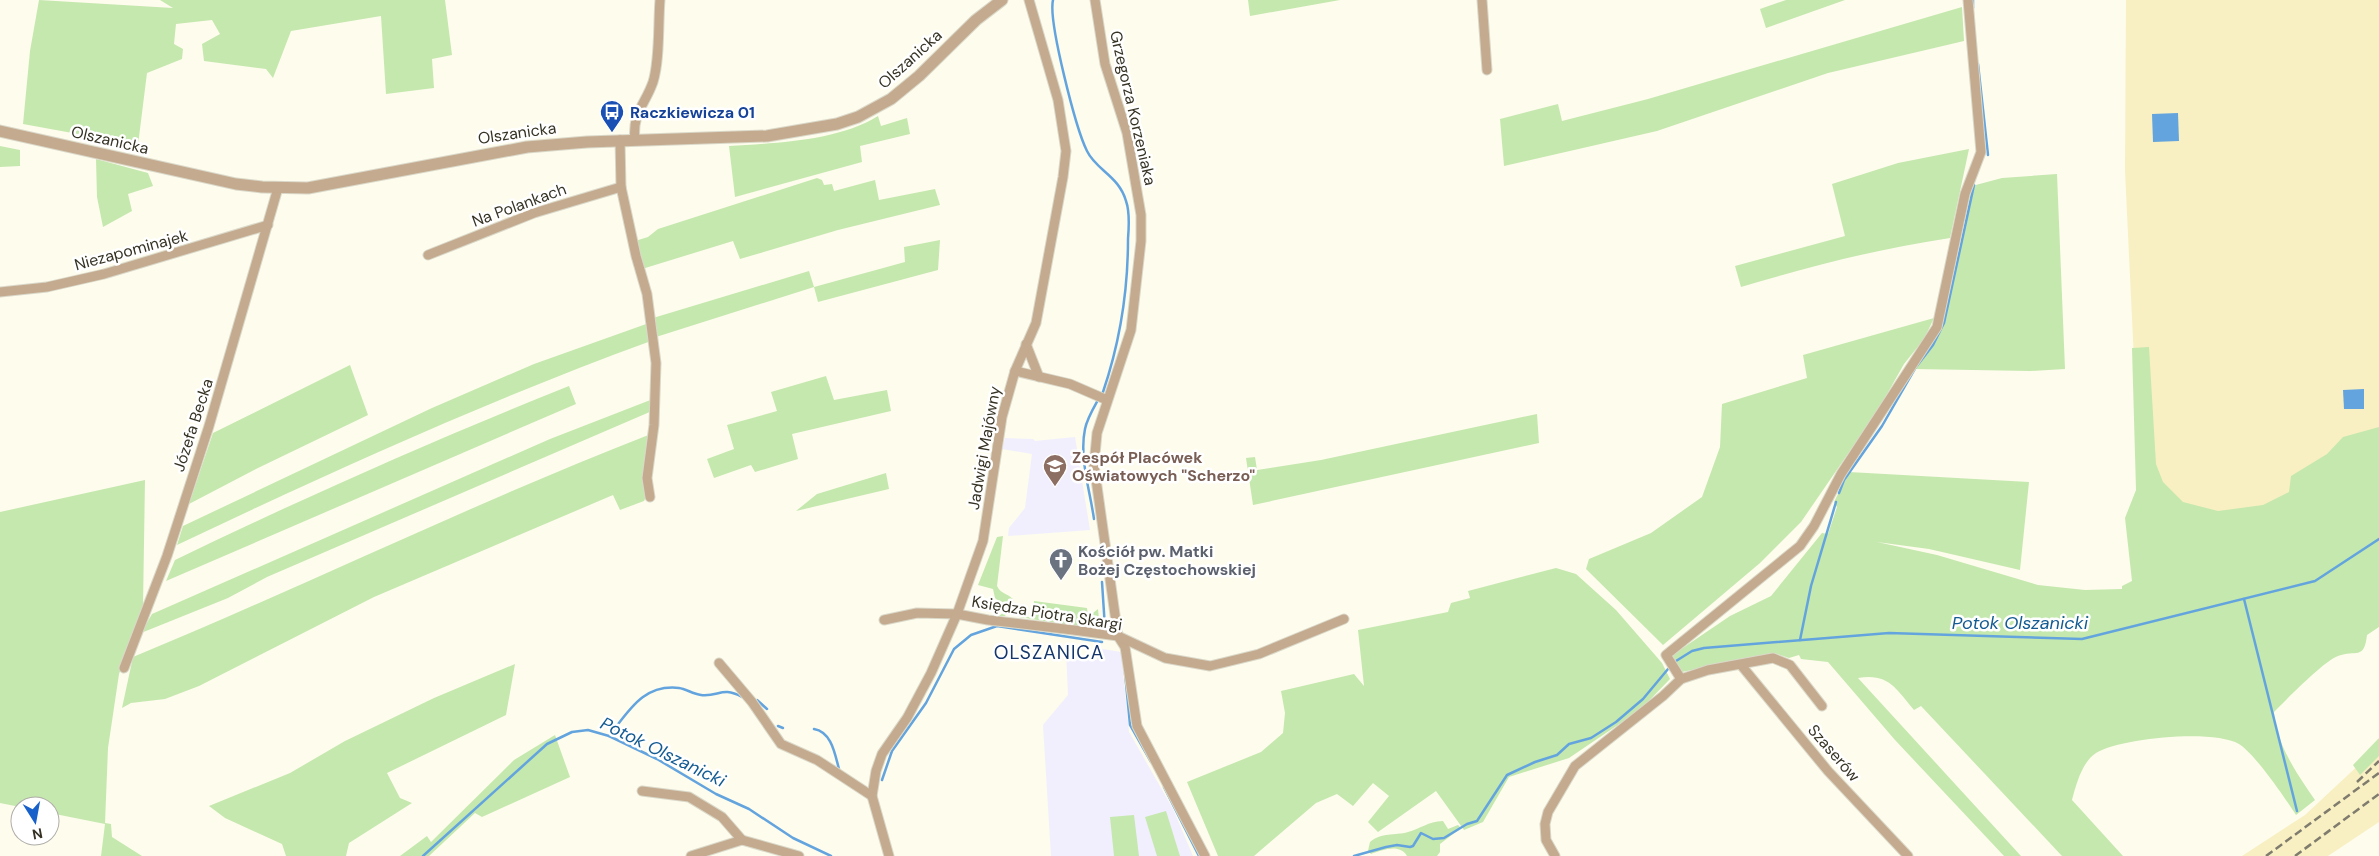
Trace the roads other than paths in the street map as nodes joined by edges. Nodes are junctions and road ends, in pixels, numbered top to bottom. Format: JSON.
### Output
{"nodes":[{"id":1,"x":660,"y":0,"type":"edge"},
{"id":2,"x":1002,"y":0,"type":"edge"},
{"id":3,"x":1029,"y":0,"type":"edge"},
{"id":4,"x":1096,"y":0,"type":"edge"},
{"id":5,"x":1482,"y":0,"type":"edge"},
{"id":6,"x":1968,"y":0,"type":"edge"},
{"id":7,"x":1487,"y":70,"type":"dead end"},
{"id":8,"x":0,"y":131,"type":"edge"},
{"id":9,"x":620,"y":140,"type":"junction"},
{"id":10,"x":635,"y":140,"type":"junction"},
{"id":11,"x":621,"y":187,"type":"junction"},
{"id":12,"x":278,"y":188,"type":"junction"},
{"id":13,"x":268,"y":225,"type":"junction"},
{"id":14,"x":428,"y":255,"type":"dead end"},
{"id":15,"x":0,"y":292,"type":"edge"},
{"id":16,"x":1026,"y":344,"type":"junction"},
{"id":17,"x":1015,"y":371,"type":"junction"},
{"id":18,"x":1039,"y":376,"type":"junction"},
{"id":19,"x":1107,"y":400,"type":"junction"},
{"id":20,"x":650,"y":497,"type":"dead end"},
{"id":21,"x":957,"y":614,"type":"junction"},
{"id":22,"x":1344,"y":619,"type":"dead end"},
{"id":23,"x":884,"y":620,"type":"dead end"},
{"id":24,"x":1118,"y":636,"type":"junction"},
{"id":25,"x":720,"y":663,"type":"dead end"},
{"id":26,"x":1741,"y":665,"type":"junction"},
{"id":27,"x":124,"y":668,"type":"dead end"},
{"id":28,"x":1681,"y":679,"type":"junction"},
{"id":29,"x":1822,"y":706,"type":"dead end"},
{"id":30,"x":642,"y":791,"type":"dead end"},
{"id":31,"x":872,"y":796,"type":"junction"},
{"id":32,"x":742,"y":840,"type":"junction"},
{"id":33,"x":691,"y":856,"type":"edge"},
{"id":34,"x":799,"y":856,"type":"edge"},
{"id":35,"x":889,"y":856,"type":"edge"},
{"id":36,"x":1205,"y":856,"type":"edge"},
{"id":37,"x":1555,"y":856,"type":"edge"},
{"id":38,"x":1908,"y":856,"type":"edge"}],
"edges":[{"from":1,"to":10,"type":"street"},
{"from":2,"to":10,"type":"street","name":"Olszanicka"},
{"from":3,"to":16,"type":"street","name":"Jadwigi Majówny"},
{"from":4,"to":19,"type":"street","name":"Grzegorza Korzeniaka"},
{"from":5,"to":7,"type":"street"},
{"from":6,"to":28,"type":"street"},
{"from":8,"to":12,"type":"street","name":"Olszanicka"},
{"from":9,"to":10,"type":"street","name":"Olszanicka"},
{"from":9,"to":11,"type":"street"},
{"from":9,"to":12,"type":"street","name":"Olszanicka"},
{"from":11,"to":14,"type":"street","name":"Na Polankach"},
{"from":11,"to":20,"type":"street"},
{"from":12,"to":13,"type":"street","name":"Józefa Becka"},
{"from":13,"to":15,"type":"street","name":"Niezapominajek"},
{"from":13,"to":27,"type":"street","name":"Józefa Becka"},
{"from":16,"to":17,"type":"street","name":"Jadwigi Majówny"},
{"from":16,"to":18,"type":"street"},
{"from":17,"to":18,"type":"street"},
{"from":17,"to":21,"type":"street","name":"Jadwigi Majówny"},
{"from":18,"to":19,"type":"street"},
{"from":19,"to":24,"type":"street","name":"Grzegorza Korzeniaka"},
{"from":21,"to":23,"type":"street","name":"Księdza Piotra Skargi"},
{"from":21,"to":24,"type":"street","name":"Księdza Piotra Skargi"},
{"from":21,"to":31,"type":"street","name":"Jadwigi Majówny"},
{"from":22,"to":24,"type":"street","name":"Księdza Piotra Skargi"},
{"from":24,"to":36,"type":"street","name":"Grzegorza Korzeniaka"},
{"from":25,"to":31,"type":"street"},
{"from":26,"to":28,"type":"street","name":"Szaserów"},
{"from":26,"to":29,"type":"street","name":"Szaserów"},
{"from":26,"to":38,"type":"street","name":"Szaserów"},
{"from":28,"to":37,"type":"street"},
{"from":30,"to":32,"type":"street"},
{"from":31,"to":35,"type":"street","name":"Jadwigi Majówny"},
{"from":32,"to":33,"type":"street"},
{"from":32,"to":34,"type":"street"}]}
